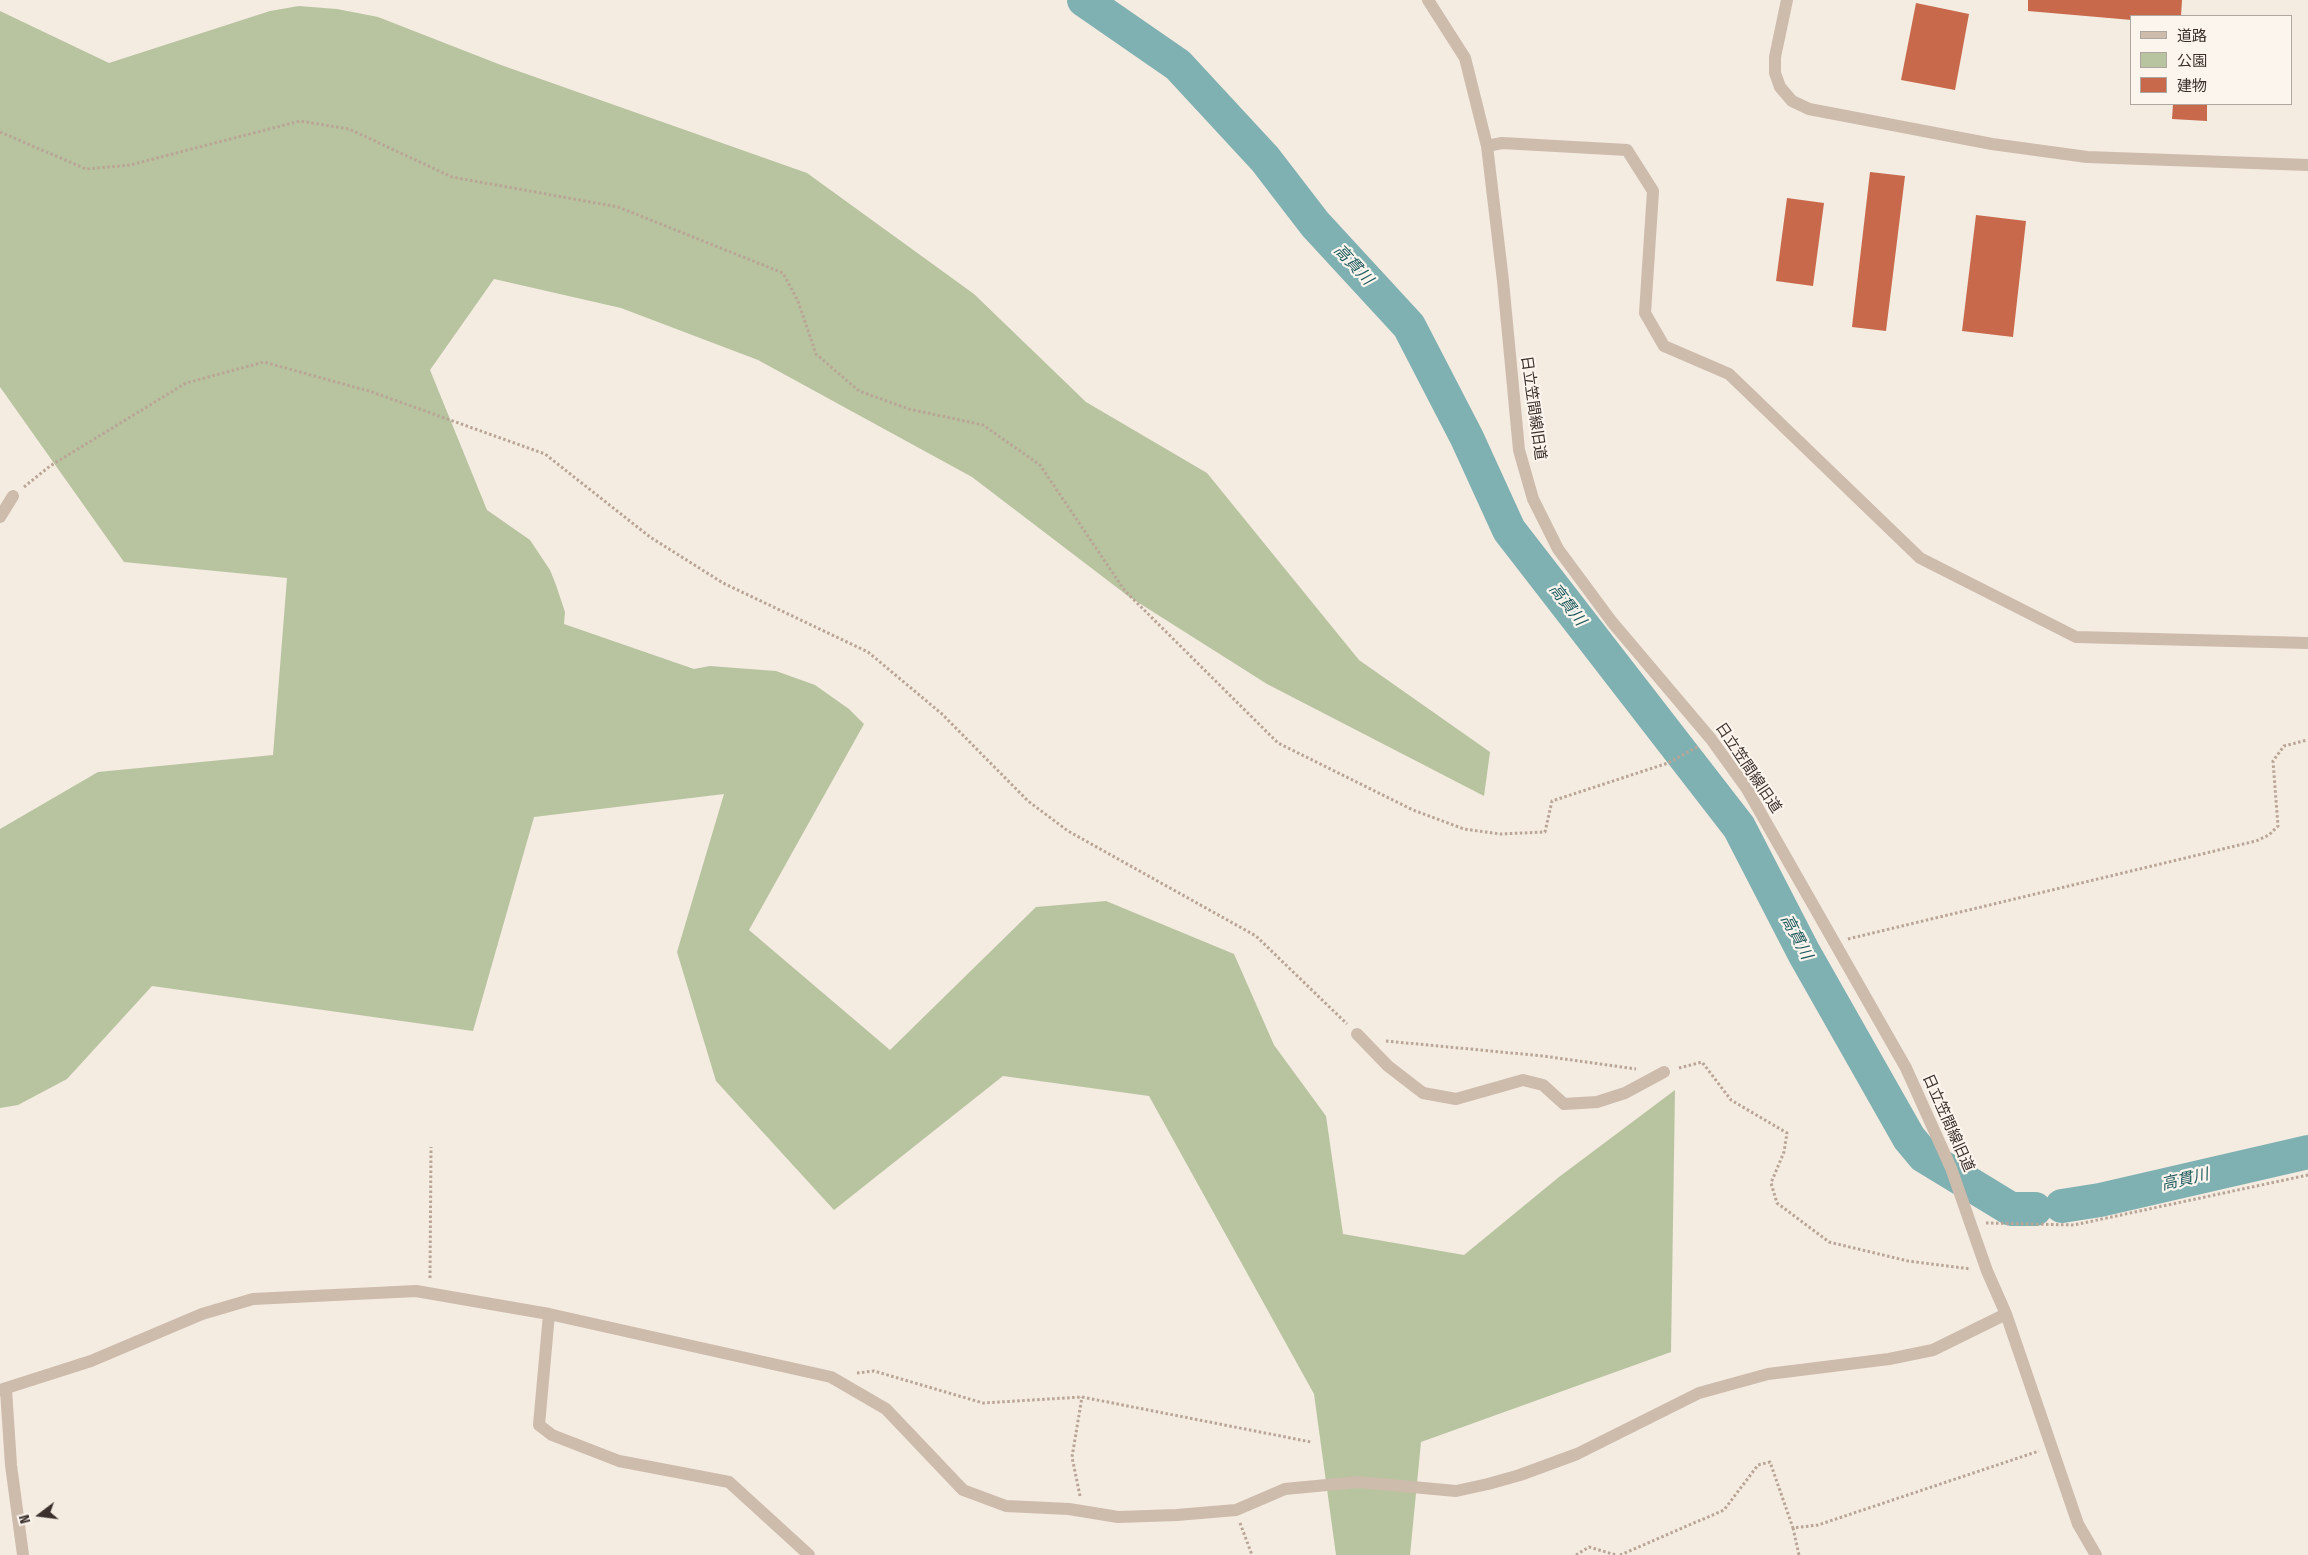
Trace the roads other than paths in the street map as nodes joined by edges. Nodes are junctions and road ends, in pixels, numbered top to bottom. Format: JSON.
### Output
{"nodes":[{"id":1,"x":1428,"y":0,"type":"edge"},
{"id":2,"x":1787,"y":0,"type":"edge"},
{"id":3,"x":1487,"y":146,"type":"junction"},
{"id":4,"x":2308,"y":165,"type":"edge"},
{"id":5,"x":13,"y":496,"type":"road end"},
{"id":6,"x":0,"y":517,"type":"edge"},
{"id":7,"x":2308,"y":643,"type":"edge"},
{"id":8,"x":1357,"y":1034,"type":"road end"},
{"id":9,"x":1664,"y":1072,"type":"road end"},
{"id":10,"x":549,"y":1314,"type":"junction"},
{"id":11,"x":2006,"y":1314,"type":"junction"},
{"id":12,"x":3,"y":1390,"type":"edge"},
{"id":13,"x":22,"y":1555,"type":"edge"},
{"id":14,"x":809,"y":1555,"type":"edge"},
{"id":15,"x":2096,"y":1555,"type":"edge"}],
"edges":[{"from":1,"to":3,"type":"street","name":"日立笠間線旧道"},
{"from":2,"to":4,"type":"street"},
{"from":3,"to":7,"type":"street"},
{"from":3,"to":11,"type":"street","name":"日立笠間線旧道"},
{"from":5,"to":6,"type":"street"},
{"from":8,"to":9,"type":"street"},
{"from":10,"to":11,"type":"street"},
{"from":10,"to":12,"type":"street"},
{"from":10,"to":14,"type":"street"},
{"from":11,"to":15,"type":"street","name":"日立笠間線旧道"},
{"from":12,"to":13,"type":"street"}]}
